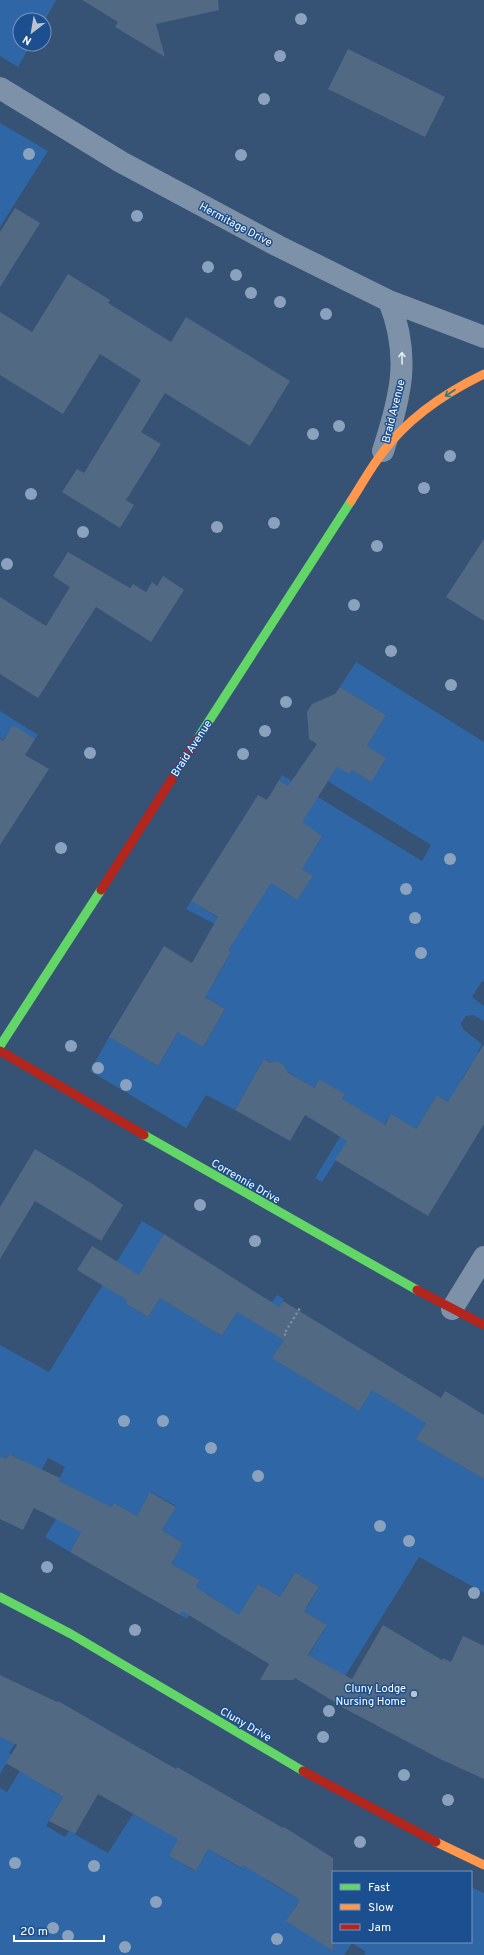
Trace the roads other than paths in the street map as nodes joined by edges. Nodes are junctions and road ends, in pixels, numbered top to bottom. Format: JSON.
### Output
{"nodes":[{"id":1,"x":0,"y":88,"type":"edge"},
{"id":2,"x":389,"y":301,"type":"junction"},
{"id":3,"x":484,"y":337,"type":"edge"},
{"id":4,"x":484,"y":374,"type":"edge"},
{"id":5,"x":383,"y":451,"type":"junction"},
{"id":6,"x":0,"y":1046,"type":"edge"},
{"id":7,"x":0,"y":1051,"type":"edge"},
{"id":8,"x":484,"y":1257,"type":"edge"},
{"id":9,"x":452,"y":1308,"type":"junction"},
{"id":10,"x":484,"y":1325,"type":"edge"},
{"id":11,"x":0,"y":1597,"type":"edge"},
{"id":12,"x":484,"y":1865,"type":"edge"}],
"edges":[{"from":1,"to":2,"type":"street","name":"Hermitage Drive"},
{"from":2,"to":3,"type":"street","name":"Hermitage Drive"},
{"from":5,"to":2,"type":"street","name":"Braid Avenue","one_way":true},
{"from":4,"to":5,"type":"street","name":"Braid Avenue","one_way":true},
{"from":5,"to":6,"type":"street","name":"Braid Avenue"},
{"from":7,"to":9,"type":"street","name":"Corrennie Drive"},
{"from":8,"to":9,"type":"street"},
{"from":9,"to":10,"type":"street","name":"Corrennie Drive"},
{"from":11,"to":12,"type":"street","name":"Cluny Drive"}]}
